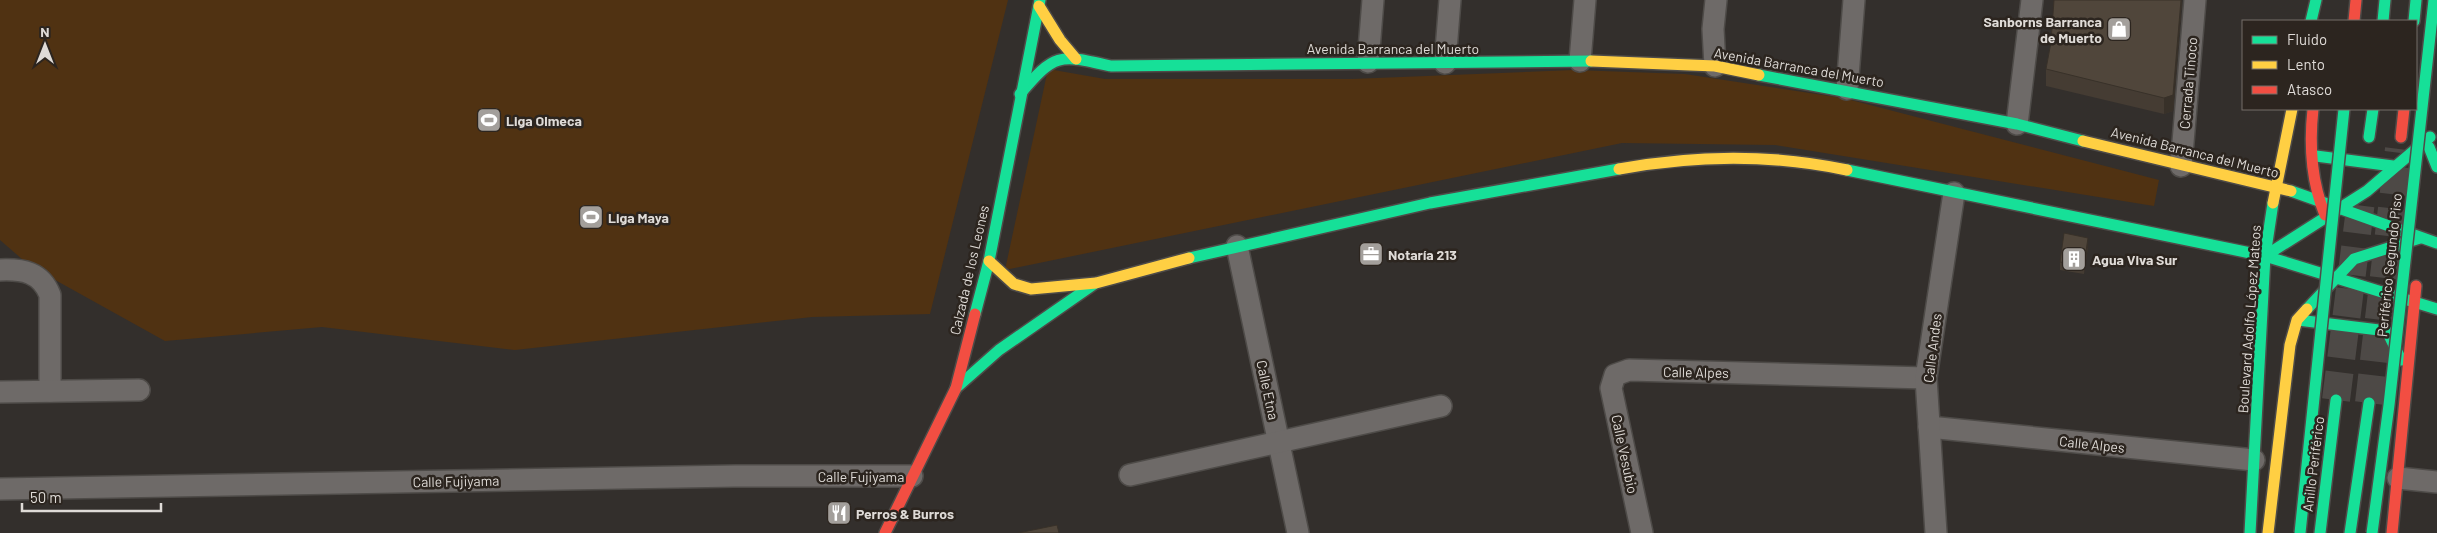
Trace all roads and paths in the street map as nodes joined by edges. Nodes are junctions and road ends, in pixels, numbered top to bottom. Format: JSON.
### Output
{"nodes":[{"id":1,"x":1373,"y":0,"type":"edge"},
{"id":2,"x":1450,"y":0,"type":"edge"},
{"id":3,"x":1585,"y":0,"type":"edge"},
{"id":4,"x":1716,"y":0,"type":"edge"},
{"id":5,"x":1854,"y":0,"type":"edge"},
{"id":6,"x":2032,"y":0,"type":"edge"},
{"id":7,"x":2196,"y":0,"type":"edge"},
{"id":8,"x":2316,"y":0,"type":"edge"},
{"id":9,"x":2356,"y":0,"type":"edge"},
{"id":10,"x":2385,"y":0,"type":"edge"},
{"id":11,"x":2416,"y":0,"type":"edge"},
{"id":12,"x":2434,"y":0,"type":"edge"},
{"id":13,"x":1040,"y":3,"type":"edge"},
{"id":14,"x":2311,"y":20,"type":"edge"},
{"id":15,"x":2354,"y":20,"type":"edge"},
{"id":16,"x":2383,"y":20,"type":"edge"},
{"id":17,"x":2414,"y":20,"type":"edge"},
{"id":18,"x":1076,"y":59,"type":"junction"},
{"id":19,"x":1580,"y":61,"type":"junction"},
{"id":20,"x":1368,"y":62,"type":"junction"},
{"id":21,"x":1445,"y":63,"type":"junction"},
{"id":22,"x":1715,"y":66,"type":"junction"},
{"id":23,"x":1847,"y":89,"type":"junction"},
{"id":24,"x":1020,"y":94,"type":"junction"},
{"id":25,"x":2435,"y":102,"type":"dead end"},
{"id":26,"x":2292,"y":110,"type":"edge"},
{"id":27,"x":2313,"y":110,"type":"edge"},
{"id":28,"x":2344,"y":110,"type":"edge"},
{"id":29,"x":2372,"y":110,"type":"edge"},
{"id":30,"x":2404,"y":110,"type":"edge"},
{"id":31,"x":2017,"y":124,"type":"junction"},
{"id":32,"x":2369,"y":137,"type":"dead end"},
{"id":33,"x":2401,"y":137,"type":"tunnel mouth"},
{"id":34,"x":2429,"y":142,"type":"junction"},
{"id":35,"x":2312,"y":155,"type":"junction"},
{"id":36,"x":2181,"y":166,"type":"junction"},
{"id":37,"x":2393,"y":166,"type":"junction"},
{"id":38,"x":2437,"y":167,"type":"edge"},
{"id":39,"x":2276,"y":186,"type":"junction"},
{"id":40,"x":1954,"y":193,"type":"junction"},
{"id":41,"x":2318,"y":200,"type":"junction"},
{"id":42,"x":2424,"y":201,"type":"dead end"},
{"id":43,"x":2341,"y":208,"type":"junction"},
{"id":44,"x":2326,"y":218,"type":"junction"},
{"id":45,"x":2420,"y":238,"type":"junction"},
{"id":46,"x":2437,"y":243,"type":"edge"},
{"id":47,"x":1237,"y":246,"type":"junction"},
{"id":48,"x":2348,"y":251,"type":"junction"},
{"id":49,"x":2266,"y":256,"type":"junction"},
{"id":50,"x":989,"y":261,"type":"junction"},
{"id":51,"x":0,"y":270,"type":"edge"},
{"id":52,"x":2369,"y":270,"type":"dead end"},
{"id":53,"x":2417,"y":275,"type":"dead end"},
{"id":54,"x":2335,"y":278,"type":"junction"},
{"id":55,"x":2384,"y":281,"type":"dead end"},
{"id":56,"x":1096,"y":283,"type":"junction"},
{"id":57,"x":2414,"y":303,"type":"junction"},
{"id":58,"x":2437,"y":310,"type":"edge"},
{"id":59,"x":2297,"y":320,"type":"junction"},
{"id":60,"x":2406,"y":371,"type":"junction"},
{"id":61,"x":1615,"y":375,"type":"joint"},
{"id":62,"x":1926,"y":378,"type":"junction"},
{"id":63,"x":956,"y":388,"type":"junction"},
{"id":64,"x":139,"y":390,"type":"dead end"},
{"id":65,"x":50,"y":391,"type":"junction"},
{"id":66,"x":0,"y":392,"type":"edge"},
{"id":67,"x":2336,"y":400,"type":"tunnel mouth"},
{"id":68,"x":2369,"y":403,"type":"tunnel mouth"},
{"id":69,"x":1441,"y":406,"type":"dead end"},
{"id":70,"x":1929,"y":427,"type":"junction"},
{"id":71,"x":1280,"y":442,"type":"junction"},
{"id":72,"x":2254,"y":460,"type":"junction"},
{"id":73,"x":1130,"y":475,"type":"dead end"},
{"id":74,"x":912,"y":476,"type":"junction"},
{"id":75,"x":2398,"y":478,"type":"junction"},
{"id":76,"x":2437,"y":482,"type":"edge"},
{"id":77,"x":0,"y":490,"type":"edge"},
{"id":78,"x":886,"y":533,"type":"edge"},
{"id":79,"x":1298,"y":533,"type":"edge"},
{"id":80,"x":1642,"y":533,"type":"edge"},
{"id":81,"x":1936,"y":533,"type":"edge"},
{"id":82,"x":2250,"y":533,"type":"edge"},
{"id":83,"x":2268,"y":533,"type":"edge"},
{"id":84,"x":2300,"y":533,"type":"edge"},
{"id":85,"x":2320,"y":533,"type":"edge"},
{"id":86,"x":2350,"y":533,"type":"edge"},
{"id":87,"x":2372,"y":533,"type":"edge"},
{"id":88,"x":2392,"y":533,"type":"edge"}],
"edges":[{"from":1,"to":20,"type":"street"},
{"from":2,"to":21,"type":"street"},
{"from":3,"to":19,"type":"street"},
{"from":4,"to":22,"type":"street"},
{"from":5,"to":23,"type":"street"},
{"from":6,"to":31,"type":"street"},
{"from":7,"to":36,"type":"street","name":"Cerrada Tinoco"},
{"from":8,"to":14,"type":"main road"},
{"from":9,"to":15,"type":"main road"},
{"from":10,"to":16,"type":"main road"},
{"from":11,"to":17,"type":"main road"},
{"from":12,"to":87,"type":"main road","name":"Periférico Segundo Piso","bridge":true},
{"from":13,"to":18,"type":"main road"},
{"from":13,"to":24,"type":"main road","name":"Calzada de los Leones"},
{"from":18,"to":20,"type":"main road","name":"Avenida Barranca del Muerto"},
{"from":18,"to":24,"type":"main road","name":"Avenida Barranca del Muerto"},
{"from":19,"to":21,"type":"main road","name":"Avenida Barranca del Muerto"},
{"from":19,"to":22,"type":"main road","name":"Avenida Barranca del Muerto"},
{"from":20,"to":21,"type":"main road","name":"Avenida Barranca del Muerto"},
{"from":22,"to":23,"type":"main road","name":"Avenida Barranca del Muerto"},
{"from":23,"to":31,"type":"main road","name":"Avenida Barranca del Muerto"},
{"from":24,"to":50,"type":"main road","name":"Calzada de los Leones"},
{"from":25,"to":34,"type":"main road"},
{"from":26,"to":39,"type":"main road","name":"Boulevard Adolfo López Mateos"},
{"from":27,"to":35,"type":"main road"},
{"from":28,"to":84,"type":"main road","bridge":true},
{"from":29,"to":32,"type":"main road"},
{"from":30,"to":33,"type":"main road"},
{"from":31,"to":36,"type":"main road","name":"Avenida Barranca del Muerto"},
{"from":34,"to":37,"type":"main road"},
{"from":34,"to":38,"type":"main road"},
{"from":34,"to":42,"type":"main road"},
{"from":35,"to":37,"type":"main road"},
{"from":35,"to":41,"type":"main road"},
{"from":36,"to":39,"type":"main road","name":"Avenida Barranca del Muerto"},
{"from":37,"to":43,"type":"main road"},
{"from":39,"to":41,"type":"main road","name":"Avenida Barranca del Muerto"},
{"from":39,"to":49,"type":"main road","name":"Boulevard Adolfo López Mateos"},
{"from":40,"to":47,"type":"main road"},
{"from":40,"to":49,"type":"main road"},
{"from":40,"to":62,"type":"street","name":"Calle Andes"},
{"from":41,"to":43,"type":"main road","name":"Avenida Barranca del Muerto"},
{"from":41,"to":44,"type":"main road"},
{"from":43,"to":44,"type":"main road"},
{"from":43,"to":45,"type":"main road","name":"Avenida Barranca del Muerto"},
{"from":44,"to":48,"type":"main road"},
{"from":44,"to":49,"type":"main road"},
{"from":45,"to":46,"type":"main road","name":"Avenida Barranca del Muerto"},
{"from":45,"to":48,"type":"main road"},
{"from":47,"to":56,"type":"main road"},
{"from":47,"to":71,"type":"street","name":"Calle Etna"},
{"from":48,"to":52,"type":"main road"},
{"from":48,"to":54,"type":"main road"},
{"from":49,"to":54,"type":"main road"},
{"from":49,"to":72,"type":"main road","name":"Boulevard Adolfo López Mateos"},
{"from":50,"to":56,"type":"main road"},
{"from":50,"to":63,"type":"main road","name":"Calzada de los Leones"},
{"from":51,"to":65,"type":"street"},
{"from":53,"to":57,"type":"main road"},
{"from":54,"to":57,"type":"main road"},
{"from":54,"to":59,"type":"main road"},
{"from":55,"to":57,"type":"main road"},
{"from":56,"to":63,"type":"main road"},
{"from":57,"to":58,"type":"main road"},
{"from":57,"to":60,"type":"main road"},
{"from":59,"to":60,"type":"main road"},
{"from":59,"to":83,"type":"main road"},
{"from":60,"to":75,"type":"main road"},
{"from":61,"to":62,"type":"street","name":"Calle Alpes"},
{"from":61,"to":80,"type":"street","name":"Calle Vesubio"},
{"from":62,"to":70,"type":"street","name":"Calle Andes"},
{"from":63,"to":74,"type":"main road","name":"Calzada de los Leones"},
{"from":64,"to":65,"type":"street"},
{"from":65,"to":66,"type":"street"},
{"from":67,"to":85,"type":"main road","name":"Anillo Periférico"},
{"from":68,"to":86,"type":"main road"},
{"from":69,"to":71,"type":"street"},
{"from":70,"to":72,"type":"street","name":"Calle Alpes"},
{"from":70,"to":81,"type":"street","name":"Calle Andes"},
{"from":71,"to":73,"type":"street"},
{"from":71,"to":79,"type":"street","name":"Calle Etna"},
{"from":72,"to":82,"type":"main road","name":"Boulevard Adolfo López Mateos"},
{"from":74,"to":77,"type":"street","name":"Calle Fujiyama"},
{"from":74,"to":78,"type":"main road","name":"Calzada de los Leones"},
{"from":75,"to":76,"type":"street"},
{"from":75,"to":88,"type":"main road"}]}
